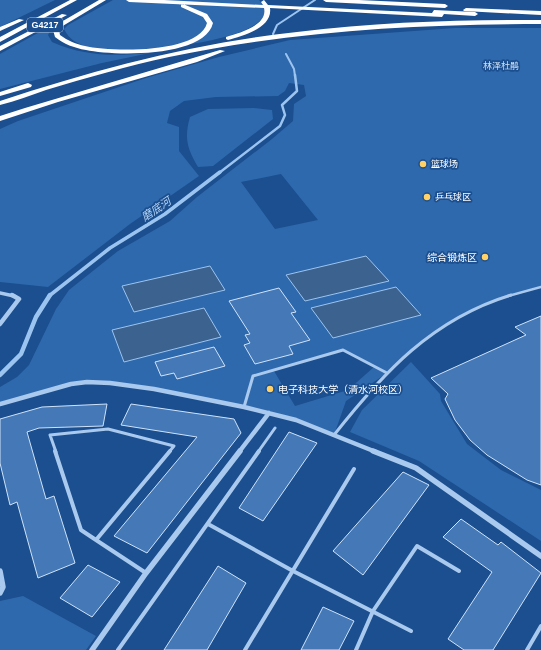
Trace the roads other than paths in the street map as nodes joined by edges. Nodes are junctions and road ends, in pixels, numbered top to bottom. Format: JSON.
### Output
{"nodes":[{"id":1,"x":74,"y":0,"type":"edge"},
{"id":2,"x":90,"y":0,"type":"edge"},
{"id":3,"x":103,"y":0,"type":"edge"},
{"id":4,"x":129,"y":0,"type":"edge"},
{"id":5,"x":138,"y":0,"type":"edge"},
{"id":6,"x":199,"y":0,"type":"edge"},
{"id":7,"x":262,"y":0,"type":"edge"},
{"id":8,"x":326,"y":0,"type":"edge"},
{"id":9,"x":343,"y":0,"type":"edge"},
{"id":10,"x":356,"y":1,"type":"junction"},
{"id":11,"x":316,"y":2,"type":"dead end"},
{"id":12,"x":541,"y":12,"type":"edge"},
{"id":13,"x":486,"y":13,"type":"junction"},
{"id":14,"x":268,"y":15,"type":"junction"},
{"id":15,"x":26,"y":17,"type":"dead end"},
{"id":16,"x":541,"y":20,"type":"edge"},
{"id":17,"x":0,"y":29,"type":"edge"},
{"id":18,"x":0,"y":40,"type":"edge"},
{"id":19,"x":0,"y":49,"type":"edge"},
{"id":20,"x":183,"y":53,"type":"junction"},
{"id":21,"x":0,"y":94,"type":"edge"},
{"id":22,"x":0,"y":103,"type":"edge"},
{"id":23,"x":0,"y":113,"type":"edge"},
{"id":24,"x":0,"y":119,"type":"edge"},
{"id":25,"x":541,"y":287,"type":"edge"},
{"id":26,"x":0,"y":293,"type":"edge"},
{"id":27,"x":0,"y":324,"type":"edge"},
{"id":28,"x":387,"y":373,"type":"junction"},
{"id":29,"x":0,"y":404,"type":"edge"},
{"id":30,"x":244,"y":407,"type":"junction"},
{"id":31,"x":269,"y":413,"type":"junction"},
{"id":32,"x":275,"y":428,"type":"dead end"},
{"id":33,"x":334,"y":435,"type":"junction"},
{"id":34,"x":354,"y":469,"type":"dead end"},
{"id":35,"x":208,"y":524,"type":"junction"},
{"id":36,"x":96,"y":540,"type":"junction"},
{"id":37,"x":541,"y":556,"type":"edge"},
{"id":38,"x":459,"y":570,"type":"dead end"},
{"id":39,"x":0,"y":571,"type":"edge"},
{"id":40,"x":293,"y":571,"type":"junction"},
{"id":41,"x":146,"y":574,"type":"junction"},
{"id":42,"x":0,"y":593,"type":"edge"},
{"id":43,"x":373,"y":611,"type":"junction"},
{"id":44,"x":541,"y":626,"type":"edge"},
{"id":45,"x":411,"y":631,"type":"dead end"},
{"id":46,"x":92,"y":650,"type":"edge"},
{"id":47,"x":118,"y":650,"type":"edge"},
{"id":48,"x":245,"y":650,"type":"edge"},
{"id":49,"x":356,"y":650,"type":"edge"},
{"id":50,"x":528,"y":650,"type":"edge"}],
"edges":[{"from":1,"to":18,"type":"highway","number":"G4217"},
{"from":2,"to":19,"type":"highway","number":"G4217"},
{"from":3,"to":5,"type":"highway"},
{"from":4,"to":5,"type":"highway"},
{"from":5,"to":13,"type":"highway"},
{"from":6,"to":13,"type":"highway"},
{"from":7,"to":14,"type":"highway"},
{"from":8,"to":10,"type":"highway"},
{"from":9,"to":10,"type":"highway"},
{"from":10,"to":13,"type":"highway"},
{"from":11,"to":13,"type":"highway"},
{"from":12,"to":13,"type":"highway"},
{"from":13,"to":16,"type":"highway"},
{"from":14,"to":21,"type":"highway"},
{"from":14,"to":24,"type":"highway"},
{"from":15,"to":17,"type":"highway"},
{"from":16,"to":20,"type":"highway"},
{"from":20,"to":22,"type":"highway"},
{"from":20,"to":23,"type":"highway"},
{"from":25,"to":28,"type":"lane"},
{"from":26,"to":27,"type":"street"},
{"from":28,"to":30,"type":"lane"},
{"from":28,"to":33,"type":"lane"},
{"from":29,"to":30,"type":"street"},
{"from":30,"to":31,"type":"street"},
{"from":31,"to":33,"type":"street"},
{"from":31,"to":41,"type":"street"},
{"from":32,"to":35,"type":"lane"},
{"from":33,"to":37,"type":"street"},
{"from":34,"to":40,"type":"lane"},
{"from":35,"to":40,"type":"lane"},
{"from":35,"to":47,"type":"lane"},
{"from":36,"to":36,"type":"lane"},
{"from":36,"to":41,"type":"lane"},
{"from":38,"to":43,"type":"lane"},
{"from":39,"to":42,"type":"street"},
{"from":40,"to":43,"type":"lane"},
{"from":40,"to":48,"type":"lane"},
{"from":41,"to":46,"type":"street"},
{"from":43,"to":45,"type":"lane"},
{"from":43,"to":49,"type":"lane"},
{"from":44,"to":50,"type":"lane"}]}
